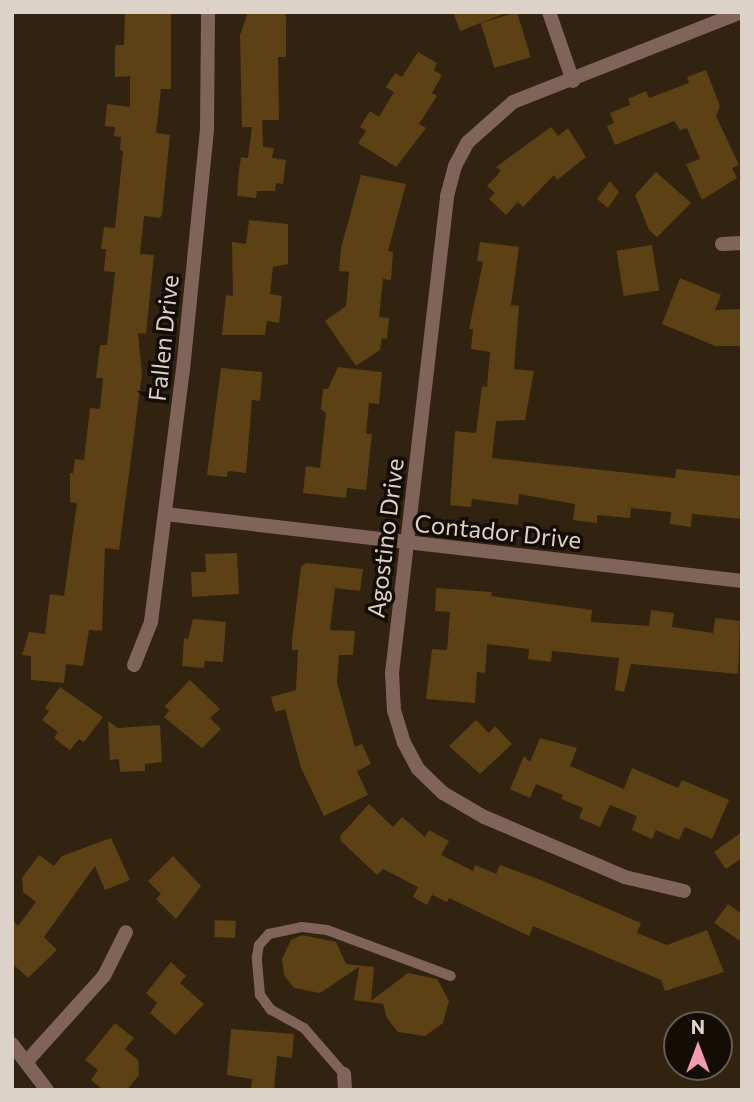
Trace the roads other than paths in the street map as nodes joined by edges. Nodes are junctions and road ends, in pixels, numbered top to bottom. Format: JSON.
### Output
{"nodes":[{"id":1,"x":208,"y":12,"type":"edge"},
{"id":2,"x":549,"y":12,"type":"edge"},
{"id":3,"x":741,"y":12,"type":"edge"},
{"id":4,"x":573,"y":80,"type":"junction"},
{"id":5,"x":742,"y":243,"type":"edge"},
{"id":6,"x":722,"y":244,"type":"dead end"},
{"id":7,"x":165,"y":514,"type":"junction"},
{"id":8,"x":407,"y":543,"type":"junction"},
{"id":9,"x":742,"y":581,"type":"edge"},
{"id":10,"x":134,"y":665,"type":"dead end"},
{"id":11,"x":684,"y":891,"type":"dead end"},
{"id":12,"x":126,"y":932,"type":"dead end"},
{"id":13,"x":451,"y":976,"type":"dead end"},
{"id":14,"x":12,"y":1044,"type":"edge"},
{"id":15,"x":28,"y":1060,"type":"junction"},
{"id":16,"x":344,"y":1074,"type":"joint"},
{"id":17,"x":47,"y":1090,"type":"edge"},
{"id":18,"x":345,"y":1090,"type":"edge"}],
"edges":[{"from":1,"to":7,"type":"street","name":"Fallen Drive"},
{"from":2,"to":4,"type":"street"},
{"from":3,"to":4,"type":"street","name":"Agostino Drive"},
{"from":4,"to":8,"type":"street","name":"Agostino Drive"},
{"from":5,"to":6,"type":"street"},
{"from":7,"to":8,"type":"street","name":"Contador Drive"},
{"from":7,"to":10,"type":"street","name":"Fallen Drive"},
{"from":8,"to":9,"type":"street","name":"Contador Drive"},
{"from":8,"to":11,"type":"street","name":"Agostino Drive"},
{"from":12,"to":15,"type":"street"},
{"from":13,"to":16,"type":"lane"},
{"from":14,"to":15,"type":"street"},
{"from":15,"to":17,"type":"street"},
{"from":16,"to":18,"type":"street"}]}
